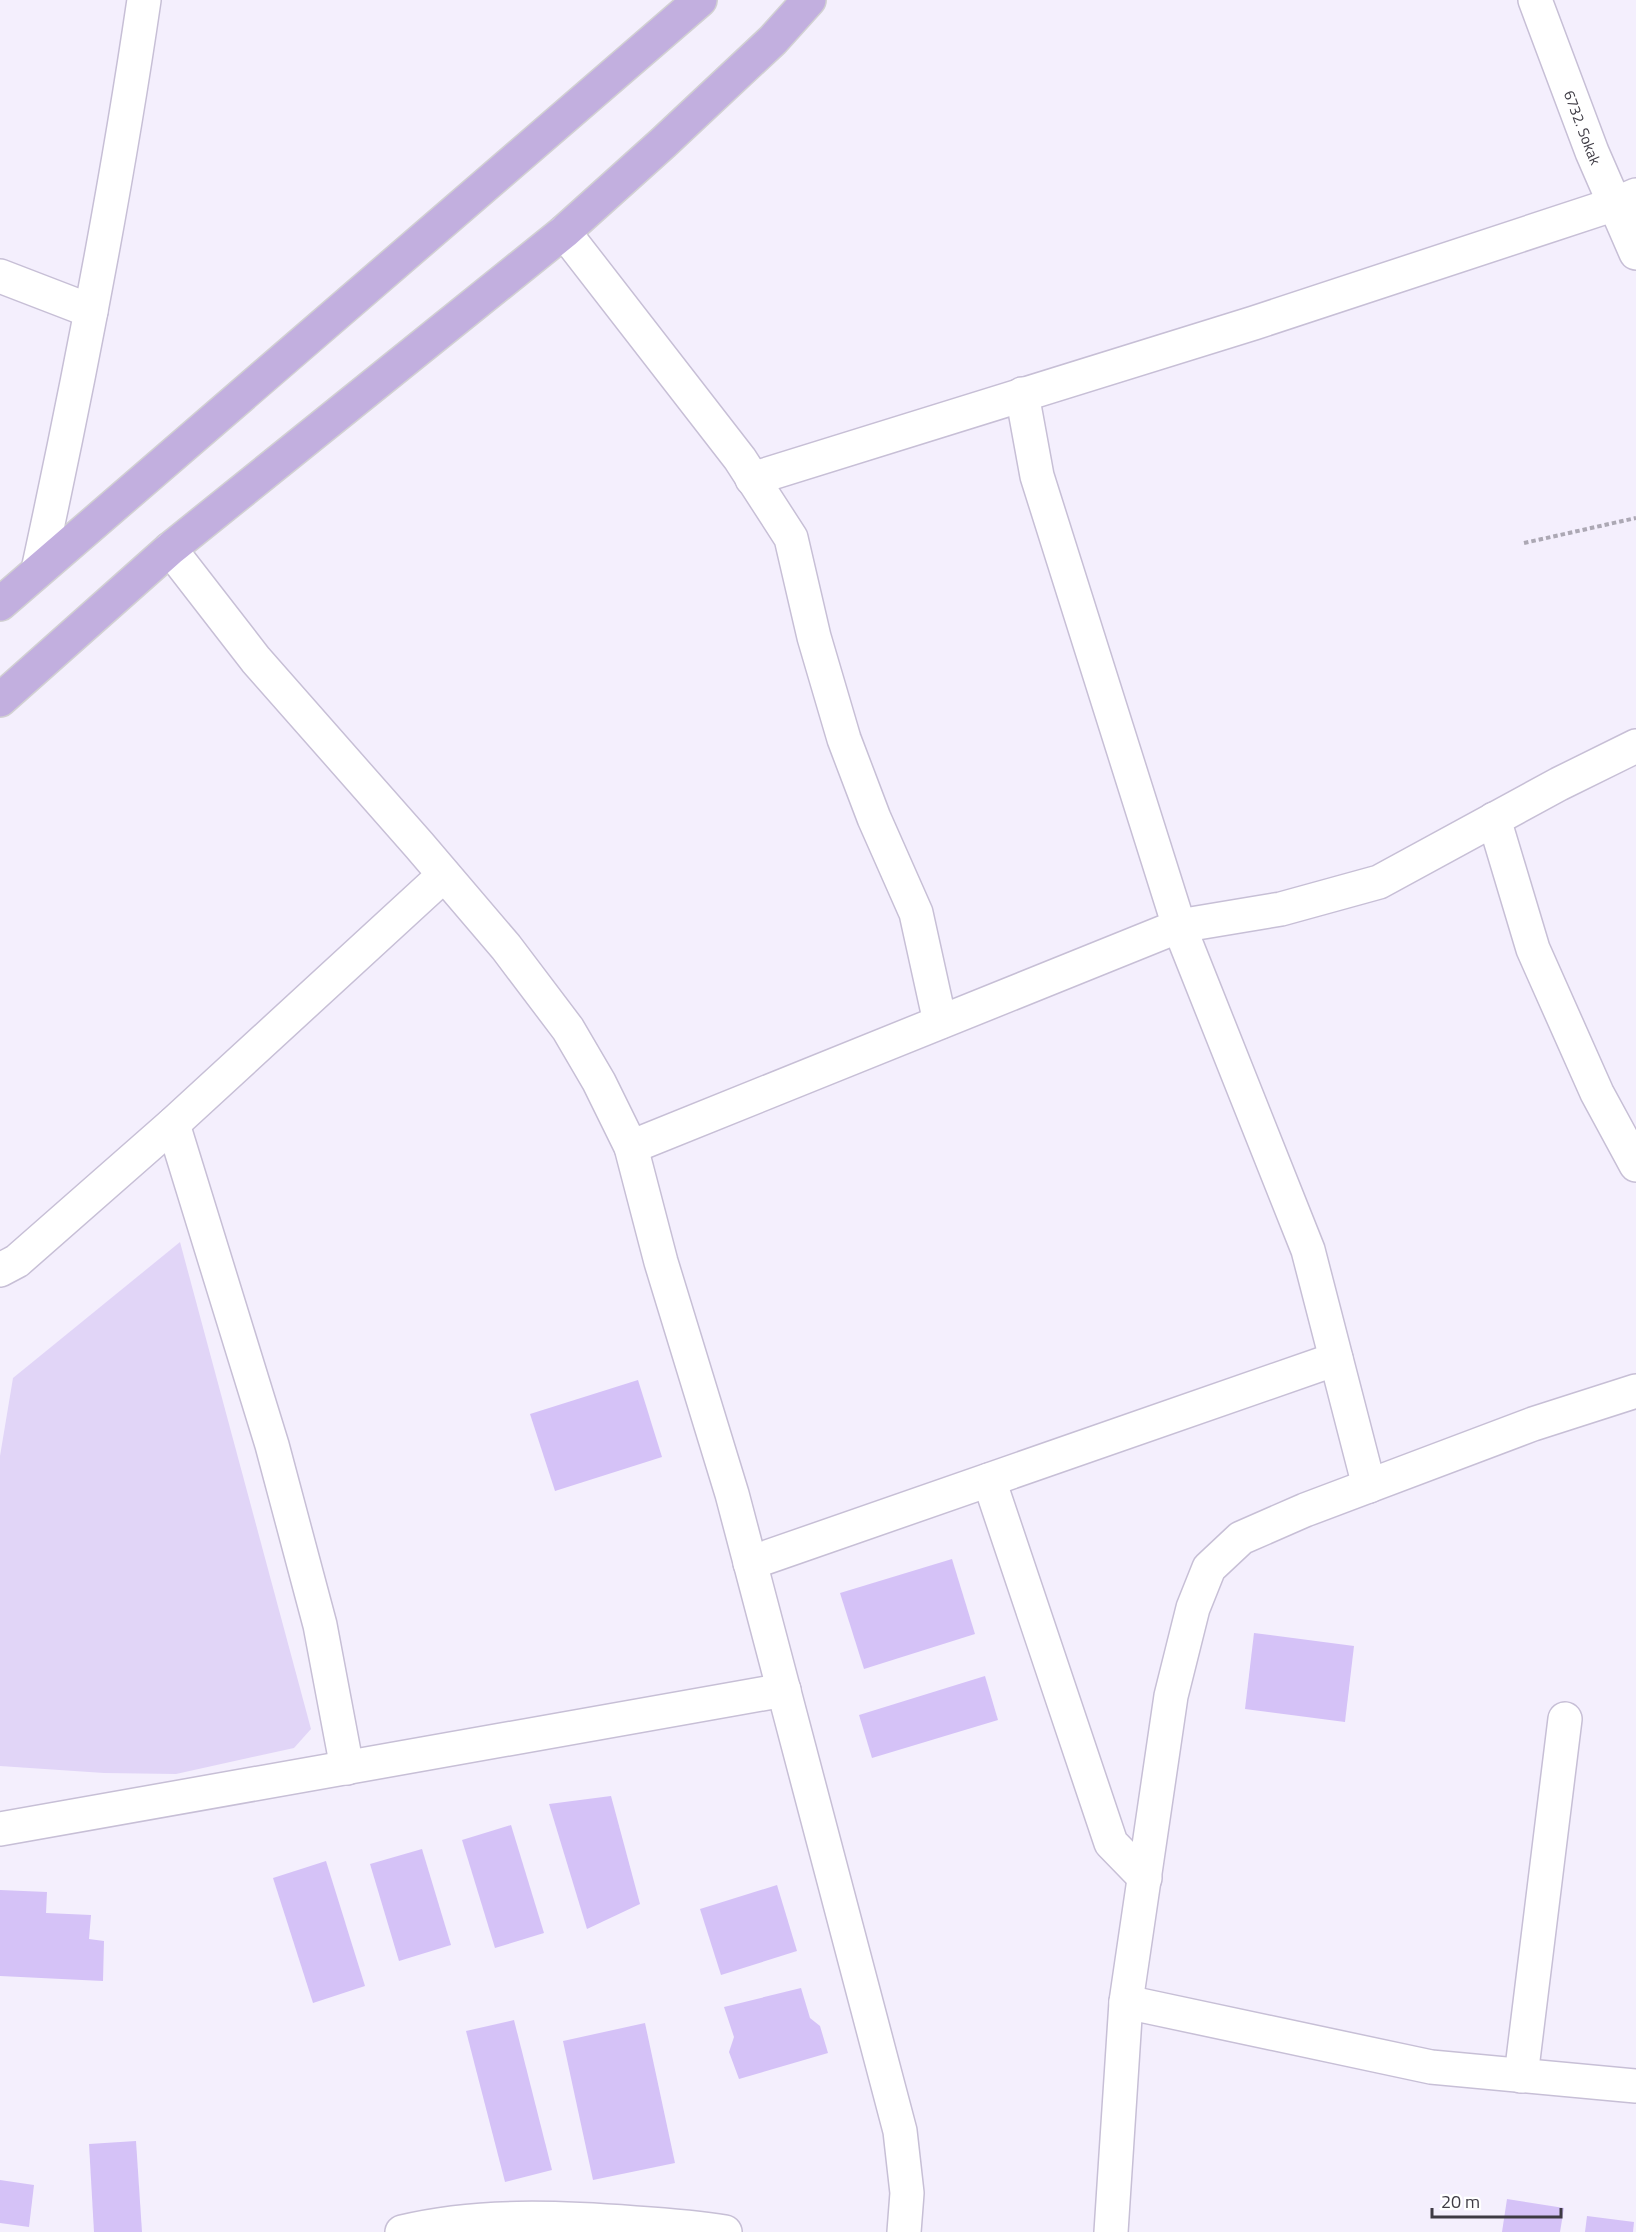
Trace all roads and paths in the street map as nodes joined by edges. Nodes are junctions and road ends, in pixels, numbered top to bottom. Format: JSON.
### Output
{"nodes":[{"id":1,"x":144,"y":0,"type":"edge"},
{"id":2,"x":700,"y":0,"type":"edge"},
{"id":3,"x":809,"y":0,"type":"edge"},
{"id":4,"x":1535,"y":0,"type":"edge"},
{"id":5,"x":1625,"y":199,"type":"edge"},
{"id":6,"x":564,"y":232,"type":"junction"},
{"id":7,"x":1636,"y":253,"type":"edge"},
{"id":8,"x":0,"y":276,"type":"edge"},
{"id":9,"x":91,"y":311,"type":"junction"},
{"id":10,"x":1022,"y":394,"type":"junction"},
{"id":11,"x":753,"y":478,"type":"junction"},
{"id":12,"x":1636,"y":518,"type":"edge"},
{"id":13,"x":1524,"y":543,"type":"dead end"},
{"id":14,"x":170,"y":549,"type":"junction"},
{"id":15,"x":38,"y":570,"type":"junction"},
{"id":16,"x":0,"y":604,"type":"edge"},
{"id":17,"x":0,"y":700,"type":"edge"},
{"id":18,"x":1636,"y":746,"type":"edge"},
{"id":19,"x":1494,"y":819,"type":"junction"},
{"id":20,"x":444,"y":874,"type":"junction"},
{"id":21,"x":1179,"y":926,"type":"junction"},
{"id":22,"x":940,"y":1022,"type":"junction"},
{"id":23,"x":173,"y":1124,"type":"junction"},
{"id":24,"x":631,"y":1147,"type":"junction"},
{"id":25,"x":1636,"y":1165,"type":"edge"},
{"id":26,"x":0,"y":1270,"type":"edge"},
{"id":27,"x":1336,"y":1359,"type":"junction"},
{"id":28,"x":1636,"y":1391,"type":"edge"},
{"id":29,"x":989,"y":1480,"type":"junction"},
{"id":30,"x":1369,"y":1486,"type":"junction"},
{"id":31,"x":750,"y":1563,"type":"junction"},
{"id":32,"x":784,"y":1690,"type":"junction"},
{"id":33,"x":1565,"y":1719,"type":"dead end"},
{"id":34,"x":347,"y":1768,"type":"junction"},
{"id":35,"x":0,"y":1829,"type":"edge"},
{"id":36,"x":1145,"y":1878,"type":"junction"},
{"id":37,"x":1126,"y":2002,"type":"junction"},
{"id":38,"x":1521,"y":2076,"type":"junction"},
{"id":39,"x":1636,"y":2086,"type":"edge"},
{"id":40,"x":402,"y":2232,"type":"edge"},
{"id":41,"x":725,"y":2232,"type":"edge"},
{"id":42,"x":904,"y":2232,"type":"edge"},
{"id":43,"x":1111,"y":2232,"type":"edge"}],
"edges":[{"from":1,"to":9,"type":"street"},
{"from":2,"to":15,"type":"main road"},
{"from":3,"to":6,"type":"main road"},
{"from":4,"to":5,"type":"street","name":"6732. Sokak"},
{"from":5,"to":7,"type":"street","name":"6732. Sokak"},
{"from":5,"to":10,"type":"street"},
{"from":6,"to":11,"type":"street"},
{"from":6,"to":14,"type":"main road"},
{"from":8,"to":9,"type":"street"},
{"from":9,"to":15,"type":"street"},
{"from":10,"to":11,"type":"street"},
{"from":10,"to":21,"type":"street"},
{"from":11,"to":22,"type":"street"},
{"from":12,"to":13,"type":"path"},
{"from":14,"to":17,"type":"main road"},
{"from":14,"to":20,"type":"street"},
{"from":15,"to":16,"type":"main road"},
{"from":18,"to":19,"type":"street"},
{"from":19,"to":21,"type":"street"},
{"from":19,"to":25,"type":"street"},
{"from":20,"to":23,"type":"street"},
{"from":20,"to":24,"type":"street"},
{"from":21,"to":22,"type":"street"},
{"from":21,"to":27,"type":"street"},
{"from":22,"to":24,"type":"street"},
{"from":23,"to":26,"type":"street"},
{"from":23,"to":34,"type":"street"},
{"from":24,"to":31,"type":"street"},
{"from":27,"to":29,"type":"street"},
{"from":27,"to":30,"type":"street"},
{"from":28,"to":30,"type":"street"},
{"from":29,"to":31,"type":"street"},
{"from":29,"to":36,"type":"street"},
{"from":30,"to":36,"type":"street"},
{"from":31,"to":32,"type":"street"},
{"from":32,"to":34,"type":"street"},
{"from":32,"to":42,"type":"street"},
{"from":33,"to":38,"type":"street"},
{"from":34,"to":35,"type":"street"},
{"from":36,"to":37,"type":"street"},
{"from":37,"to":38,"type":"street"},
{"from":37,"to":43,"type":"street"},
{"from":38,"to":39,"type":"street"},
{"from":40,"to":41,"type":"street"}]}
